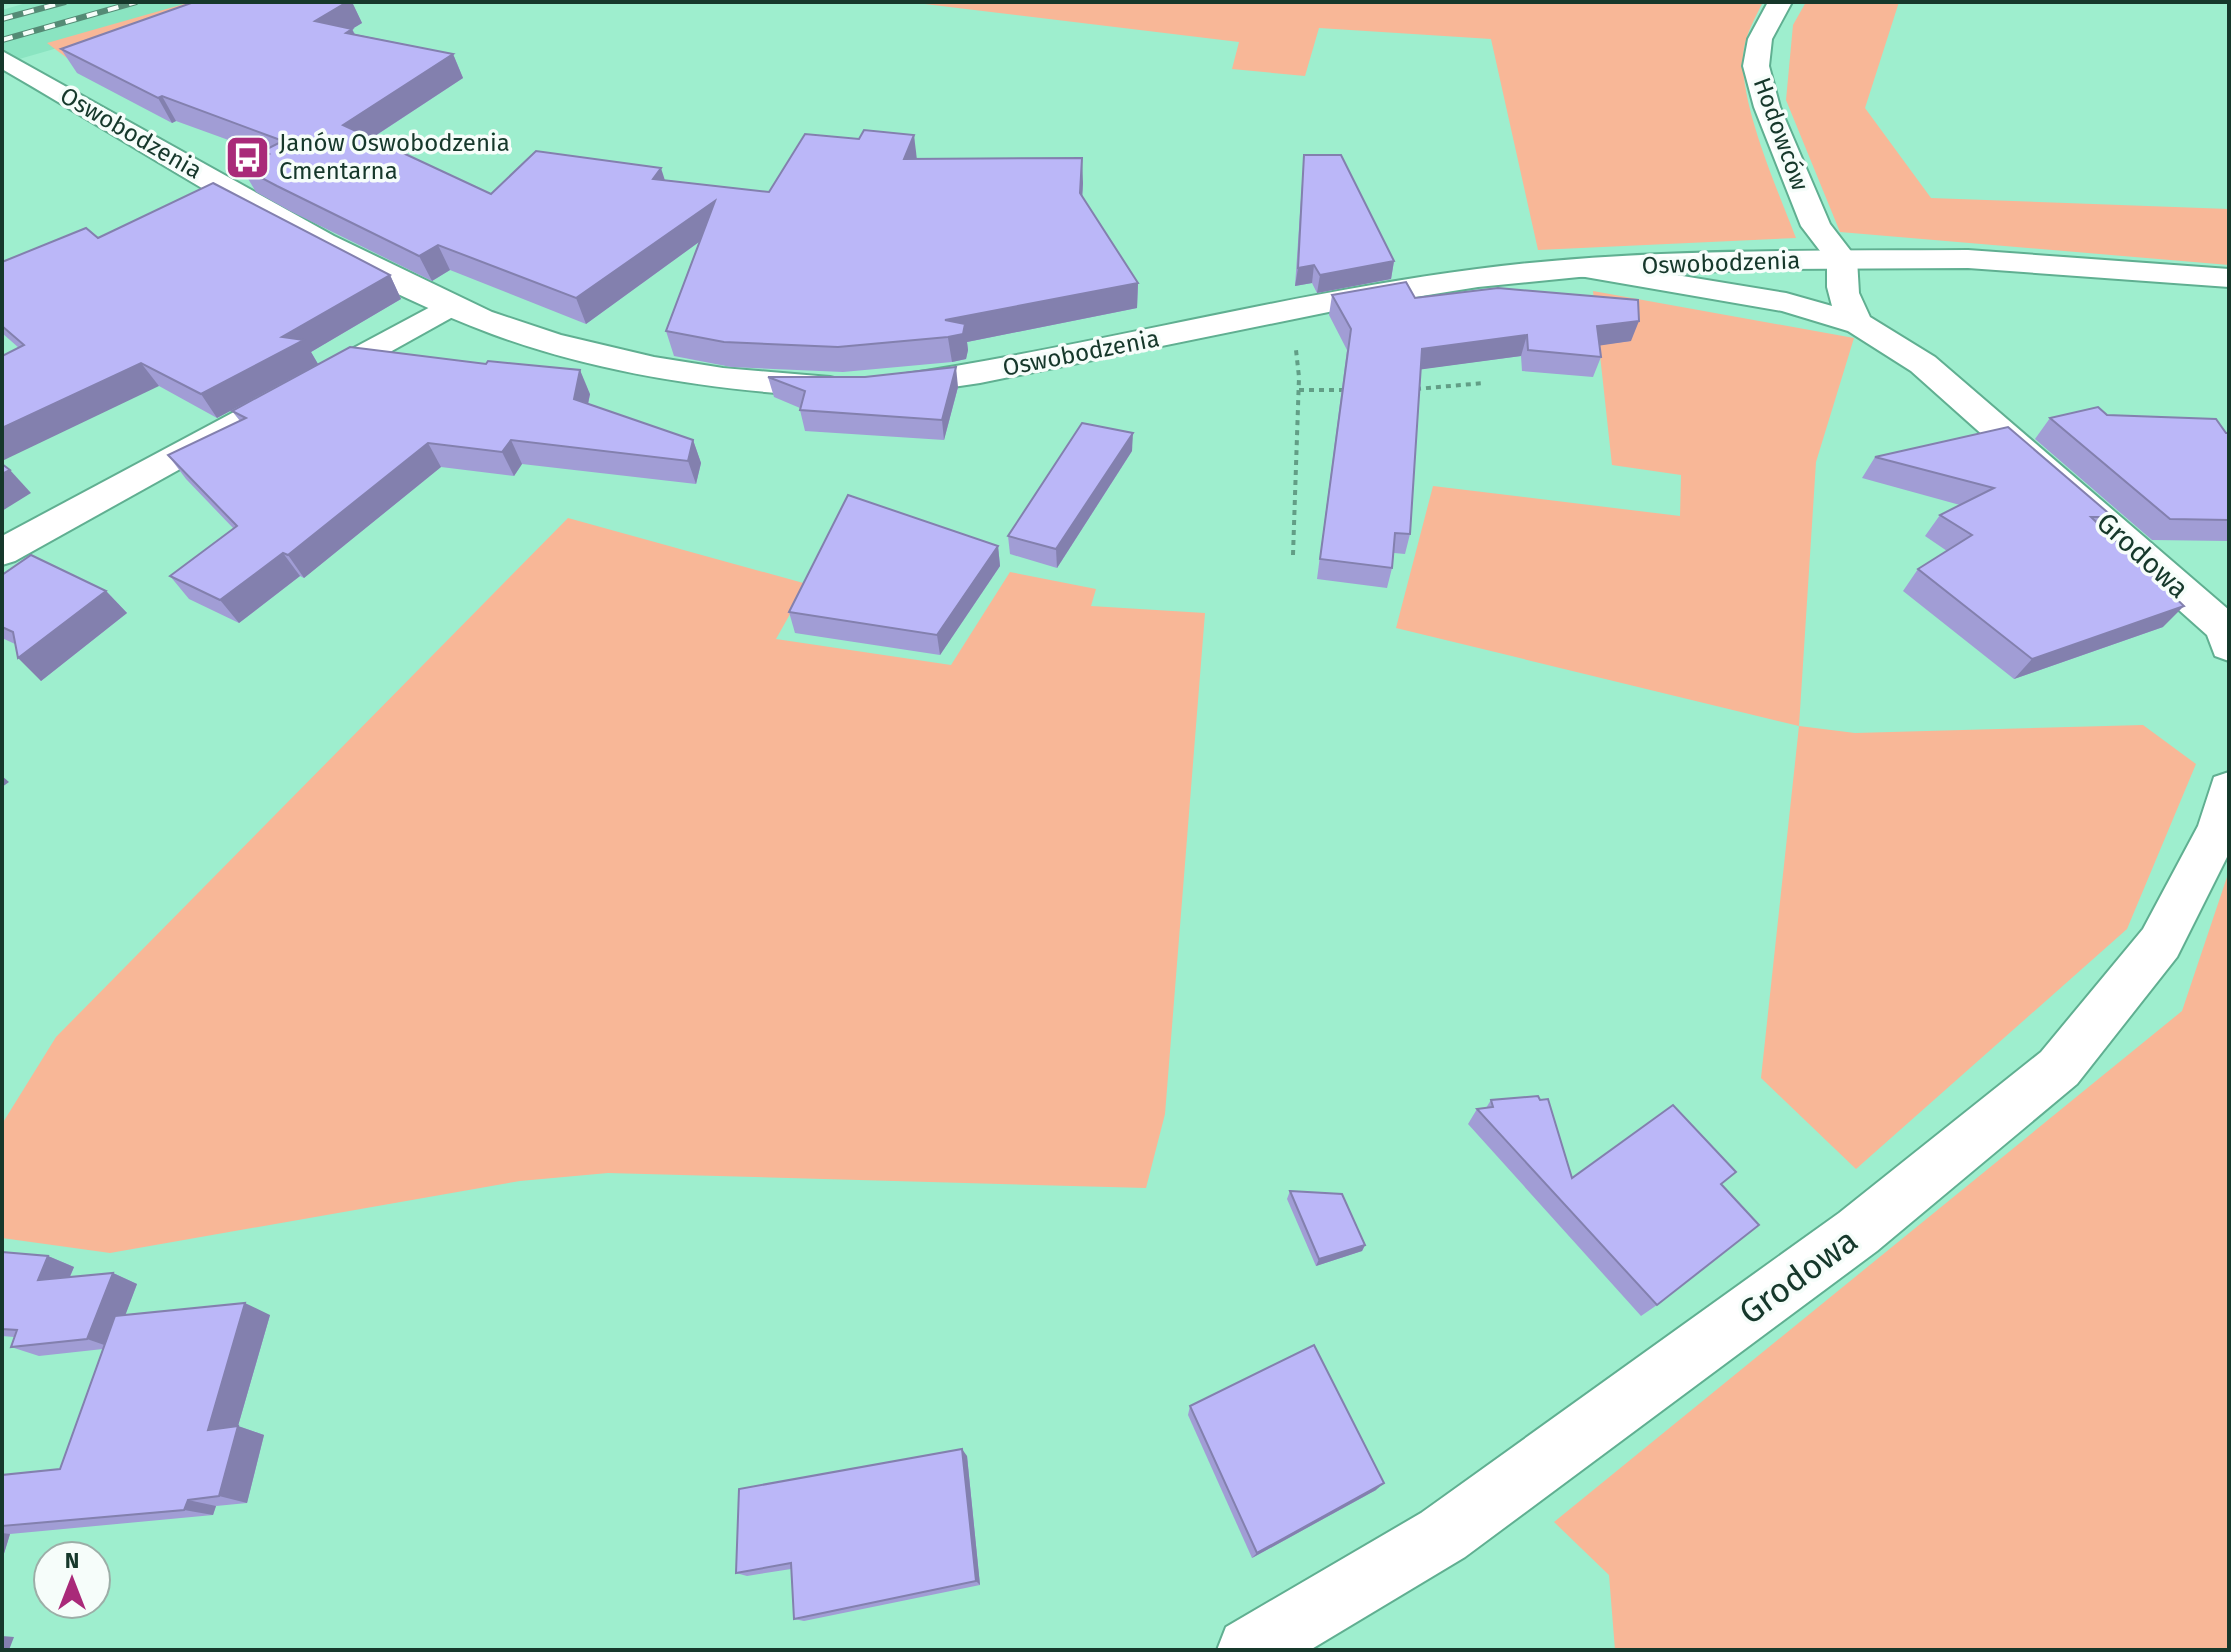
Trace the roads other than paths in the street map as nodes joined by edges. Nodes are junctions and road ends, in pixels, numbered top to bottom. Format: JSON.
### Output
{"nodes":[{"id":1,"x":1780,"y":2,"type":"edge"},
{"id":2,"x":2,"y":59,"type":"edge"},
{"id":3,"x":1842,"y":259,"type":"junction"},
{"id":4,"x":1770,"y":260,"type":"junction"},
{"id":5,"x":1579,"y":268,"type":"junction"},
{"id":6,"x":2229,"y":278,"type":"edge"},
{"id":7,"x":1786,"y":302,"type":"junction"},
{"id":8,"x":449,"y":306,"type":"junction"},
{"id":9,"x":1851,"y":313,"type":"junction"},
{"id":10,"x":2,"y":552,"type":"edge"},
{"id":11,"x":2228,"y":635,"type":"edge"},
{"id":12,"x":2229,"y":789,"type":"edge"},
{"id":13,"x":1249,"y":1650,"type":"edge"}],
"edges":[{"from":1,"to":3,"type":"street","name":"Hodowców"},
{"from":2,"to":8,"type":"street","name":"Oswobodzenia"},
{"from":3,"to":4,"type":"street","name":"Oswobodzenia"},
{"from":3,"to":6,"type":"street","name":"Oswobodzenia"},
{"from":3,"to":9,"type":"street"},
{"from":4,"to":5,"type":"street","name":"Oswobodzenia"},
{"from":4,"to":7,"type":"street"},
{"from":4,"to":9,"type":"street","name":"Grodowa"},
{"from":5,"to":7,"type":"street","name":"Grodowa"},
{"from":5,"to":8,"type":"street","name":"Oswobodzenia"},
{"from":7,"to":9,"type":"street","name":"Grodowa"},
{"from":8,"to":10,"type":"street"},
{"from":9,"to":11,"type":"street","name":"Grodowa"},
{"from":12,"to":13,"type":"street","name":"Grodowa"}]}
